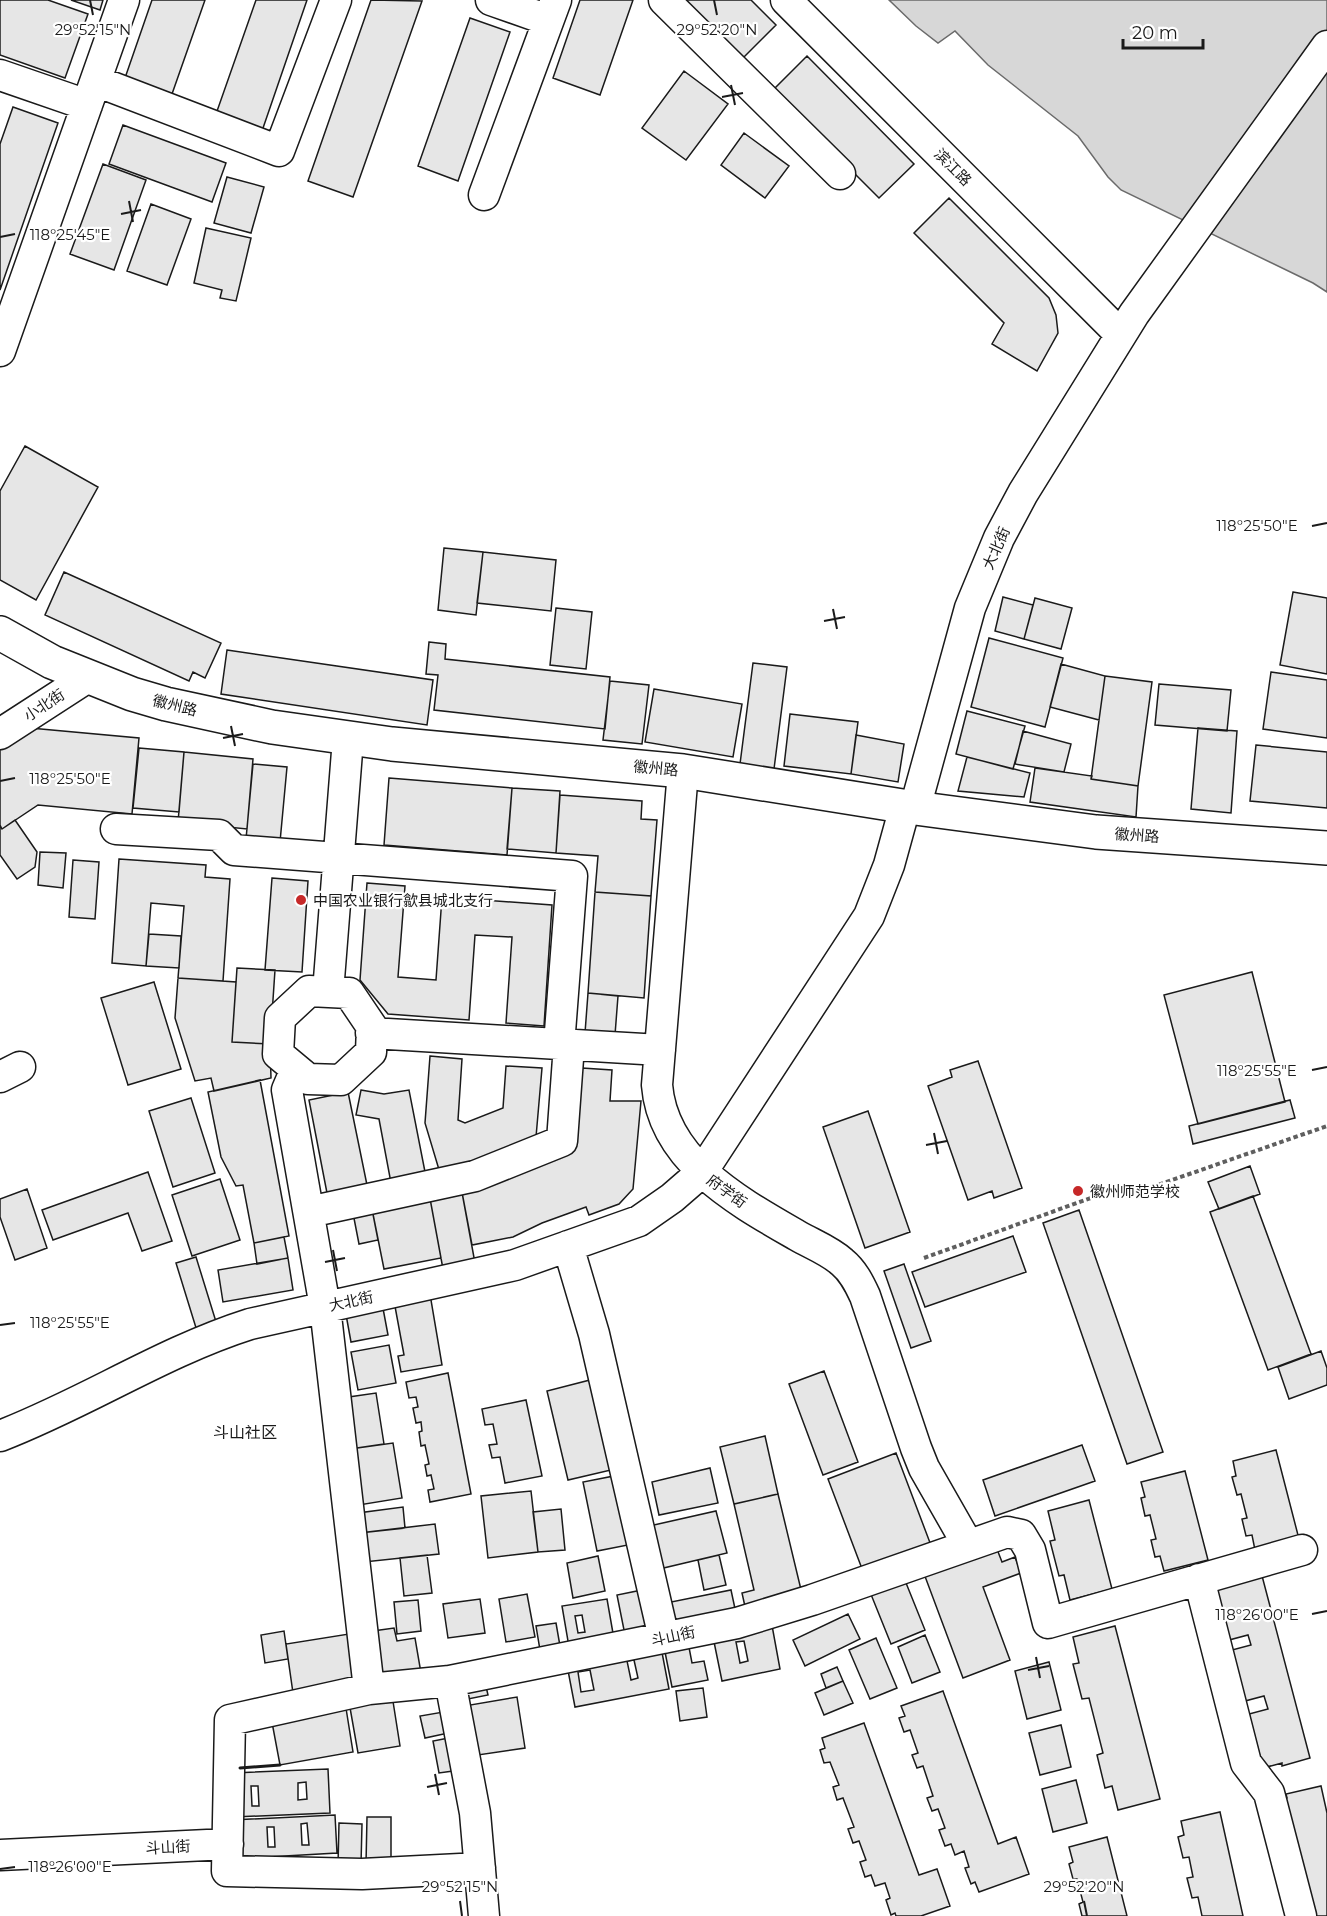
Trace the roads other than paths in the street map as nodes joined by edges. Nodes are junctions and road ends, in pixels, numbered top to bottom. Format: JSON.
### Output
{"nodes":[{"id":1,"x":124,"y":0,"type":"edge"},
{"id":2,"x":336,"y":0,"type":"edge"},
{"id":3,"x":491,"y":0,"type":"edge"},
{"id":4,"x":664,"y":0,"type":"edge"},
{"id":5,"x":786,"y":0,"type":"edge"},
{"id":6,"x":552,"y":10,"type":"edge"},
{"id":7,"x":1327,"y":46,"type":"edge"},
{"id":8,"x":0,"y":75,"type":"edge"},
{"id":9,"x":92,"y":93,"type":"junction"},
{"id":10,"x":840,"y":174,"type":"dead end"},
{"id":11,"x":484,"y":195,"type":"dead end"},
{"id":12,"x":1128,"y":325,"type":"junction"},
{"id":13,"x":0,"y":351,"type":"edge"},
{"id":14,"x":0,"y":633,"type":"edge"},
{"id":15,"x":88,"y":677,"type":"junction"},
{"id":16,"x":0,"y":734,"type":"edge"},
{"id":17,"x":348,"y":739,"type":"junction"},
{"id":18,"x":683,"y":771,"type":"junction"},
{"id":19,"x":910,"y":807,"type":"junction"},
{"id":20,"x":116,"y":829,"type":"dead end"},
{"id":21,"x":1327,"y":848,"type":"edge"},
{"id":22,"x":338,"y":858,"type":"junction"},
{"id":23,"x":328,"y":992,"type":"junction"},
{"id":24,"x":371,"y":1033,"type":"junction"},
{"id":25,"x":564,"y":1045,"type":"junction"},
{"id":26,"x":660,"y":1050,"type":"junction"},
{"id":27,"x":296,"y":1069,"type":"junction"},
{"id":28,"x":702,"y":1172,"type":"junction"},
{"id":29,"x":309,"y":1212,"type":"junction"},
{"id":30,"x":568,"y":1246,"type":"junction"},
{"id":31,"x":325,"y":1307,"type":"junction"},
{"id":32,"x":0,"y":1436,"type":"edge"},
{"id":33,"x":968,"y":1545,"type":"junction"},
{"id":34,"x":1302,"y":1550,"type":"dead end"},
{"id":35,"x":1199,"y":1579,"type":"junction"},
{"id":36,"x":664,"y":1638,"type":"junction"},
{"id":37,"x":450,"y":1681,"type":"junction"},
{"id":38,"x":369,"y":1689,"type":"junction"},
{"id":39,"x":228,"y":1844,"type":"junction"},
{"id":40,"x":0,"y":1855,"type":"edge"},
{"id":41,"x":480,"y":1868,"type":"junction"},
{"id":42,"x":484,"y":1916,"type":"edge"},
{"id":43,"x":1301,"y":1916,"type":"edge"}],
"edges":[{"from":1,"to":9,"type":"street"},
{"from":2,"to":9,"type":"street"},
{"from":3,"to":6,"type":"street"},
{"from":4,"to":10,"type":"street"},
{"from":5,"to":12,"type":"street","name":"滨江路"},
{"from":6,"to":11,"type":"street"},
{"from":7,"to":12,"type":"street","name":"大北街"},
{"from":8,"to":9,"type":"street"},
{"from":9,"to":13,"type":"street"},
{"from":12,"to":19,"type":"street","name":"大北街"},
{"from":14,"to":15,"type":"main road","name":"徽州路"},
{"from":15,"to":16,"type":"street","name":"小北街"},
{"from":15,"to":17,"type":"main road","name":"徽州路"},
{"from":17,"to":18,"type":"main road","name":"徽州路"},
{"from":17,"to":22,"type":"street"},
{"from":18,"to":19,"type":"main road","name":"徽州路"},
{"from":18,"to":26,"type":"street","name":"府学街"},
{"from":19,"to":21,"type":"main road","name":"徽州路"},
{"from":19,"to":28,"type":"street","name":"大北街"},
{"from":20,"to":22,"type":"street"},
{"from":22,"to":23,"type":"street"},
{"from":22,"to":25,"type":"street"},
{"from":23,"to":24,"type":"street"},
{"from":23,"to":27,"type":"street"},
{"from":24,"to":25,"type":"street"},
{"from":24,"to":27,"type":"street"},
{"from":25,"to":26,"type":"street"},
{"from":25,"to":29,"type":"street"},
{"from":26,"to":28,"type":"street","name":"府学街"},
{"from":27,"to":29,"type":"street"},
{"from":28,"to":30,"type":"street","name":"大北街"},
{"from":28,"to":33,"type":"street","name":"府学街"},
{"from":29,"to":31,"type":"street"},
{"from":30,"to":31,"type":"street","name":"大北街"},
{"from":30,"to":36,"type":"street"},
{"from":31,"to":32,"type":"street","name":"大北街"},
{"from":31,"to":38,"type":"street"},
{"from":33,"to":35,"type":"street","name":"斗山街"},
{"from":33,"to":36,"type":"street","name":"斗山街"},
{"from":34,"to":35,"type":"street"},
{"from":35,"to":43,"type":"street"},
{"from":36,"to":37,"type":"street","name":"斗山街"},
{"from":37,"to":38,"type":"street","name":"斗山街"},
{"from":37,"to":41,"type":"street"},
{"from":38,"to":39,"type":"street","name":"斗山街"},
{"from":39,"to":40,"type":"street","name":"斗山街"},
{"from":39,"to":41,"type":"street"},
{"from":41,"to":42,"type":"street"}]}
